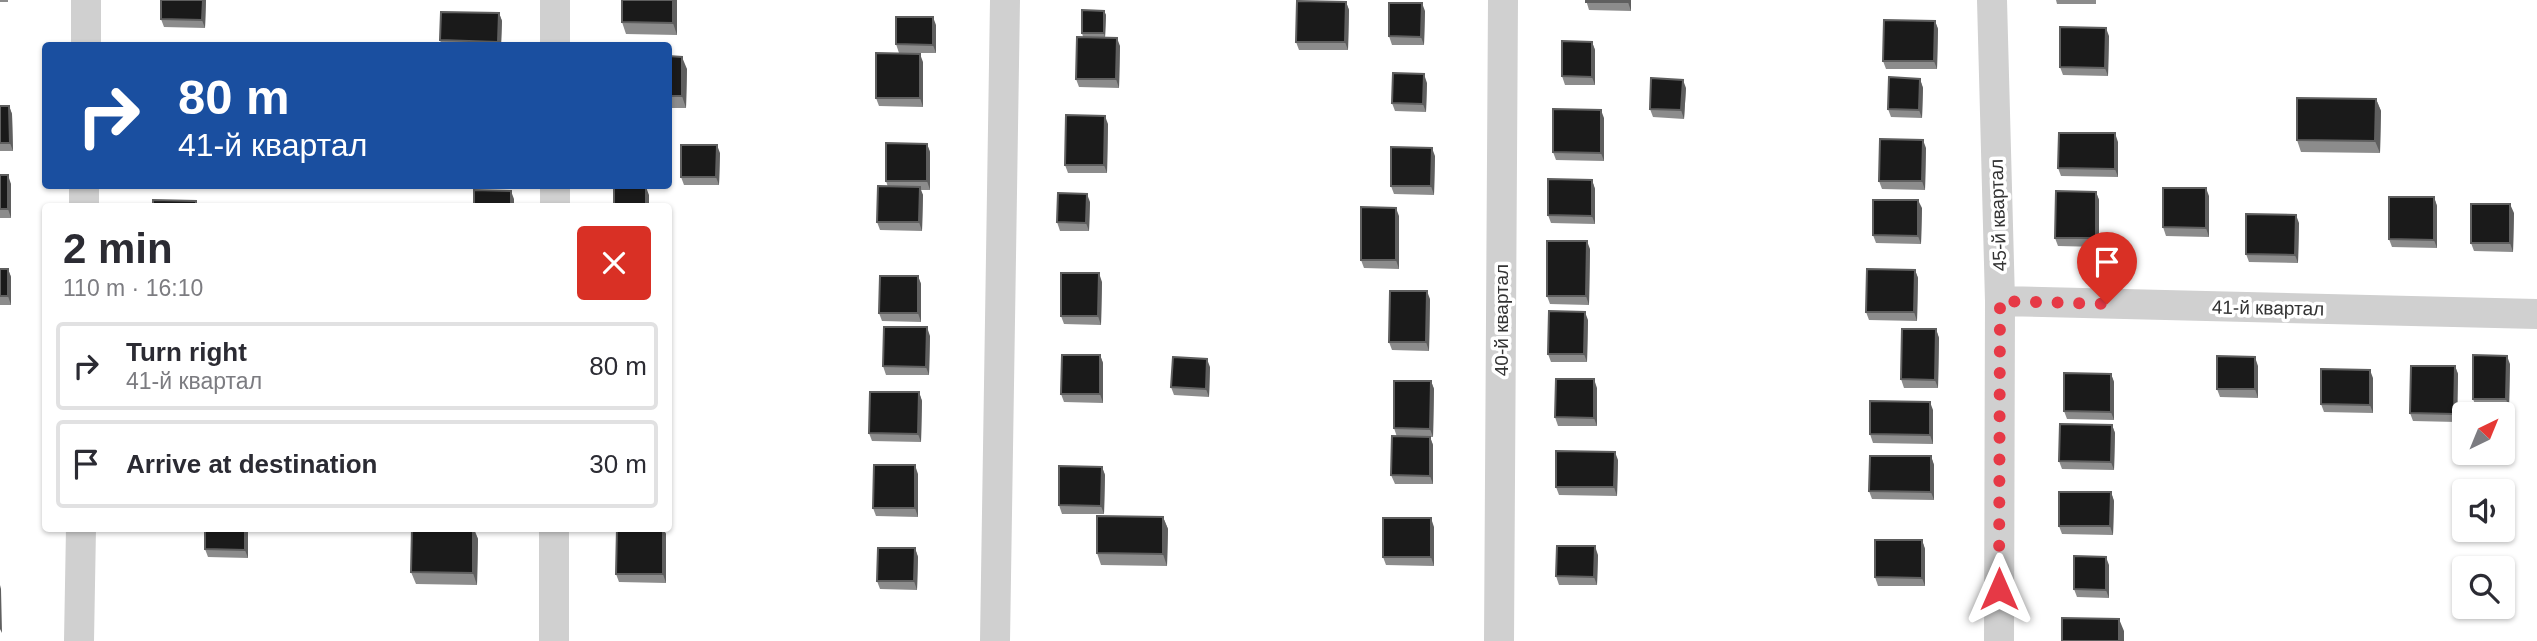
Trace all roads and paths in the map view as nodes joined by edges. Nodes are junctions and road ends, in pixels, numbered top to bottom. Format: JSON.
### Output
{"nodes":[{"id":1,"x":86,"y":0,"type":"edge"},
{"id":2,"x":555,"y":0,"type":"edge"},
{"id":3,"x":1005,"y":0,"type":"edge"},
{"id":4,"x":1503,"y":0,"type":"edge"},
{"id":5,"x":1992,"y":0,"type":"edge"},
{"id":6,"x":86,"y":42,"type":"edge"},
{"id":7,"x":555,"y":42,"type":"edge"},
{"id":8,"x":2000,"y":301,"type":"junction"},
{"id":9,"x":2537,"y":314,"type":"edge"},
{"id":10,"x":81,"y":532,"type":"edge"},
{"id":11,"x":554,"y":532,"type":"edge"},
{"id":12,"x":79,"y":641,"type":"edge"},
{"id":13,"x":554,"y":641,"type":"edge"},
{"id":14,"x":995,"y":641,"type":"edge"},
{"id":15,"x":1499,"y":641,"type":"edge"},
{"id":16,"x":1999,"y":641,"type":"edge"}],
"edges":[{"from":1,"to":6,"type":"street"},
{"from":2,"to":7,"type":"street"},
{"from":3,"to":14,"type":"street"},
{"from":4,"to":15,"type":"street","name":"40-й квартал"},
{"from":5,"to":8,"type":"street","name":"45-й квартал"},
{"from":8,"to":9,"type":"street","name":"41-й квартал"},
{"from":8,"to":16,"type":"street","name":"45-й квартал"},
{"from":10,"to":12,"type":"street"},
{"from":11,"to":13,"type":"street"}]}
